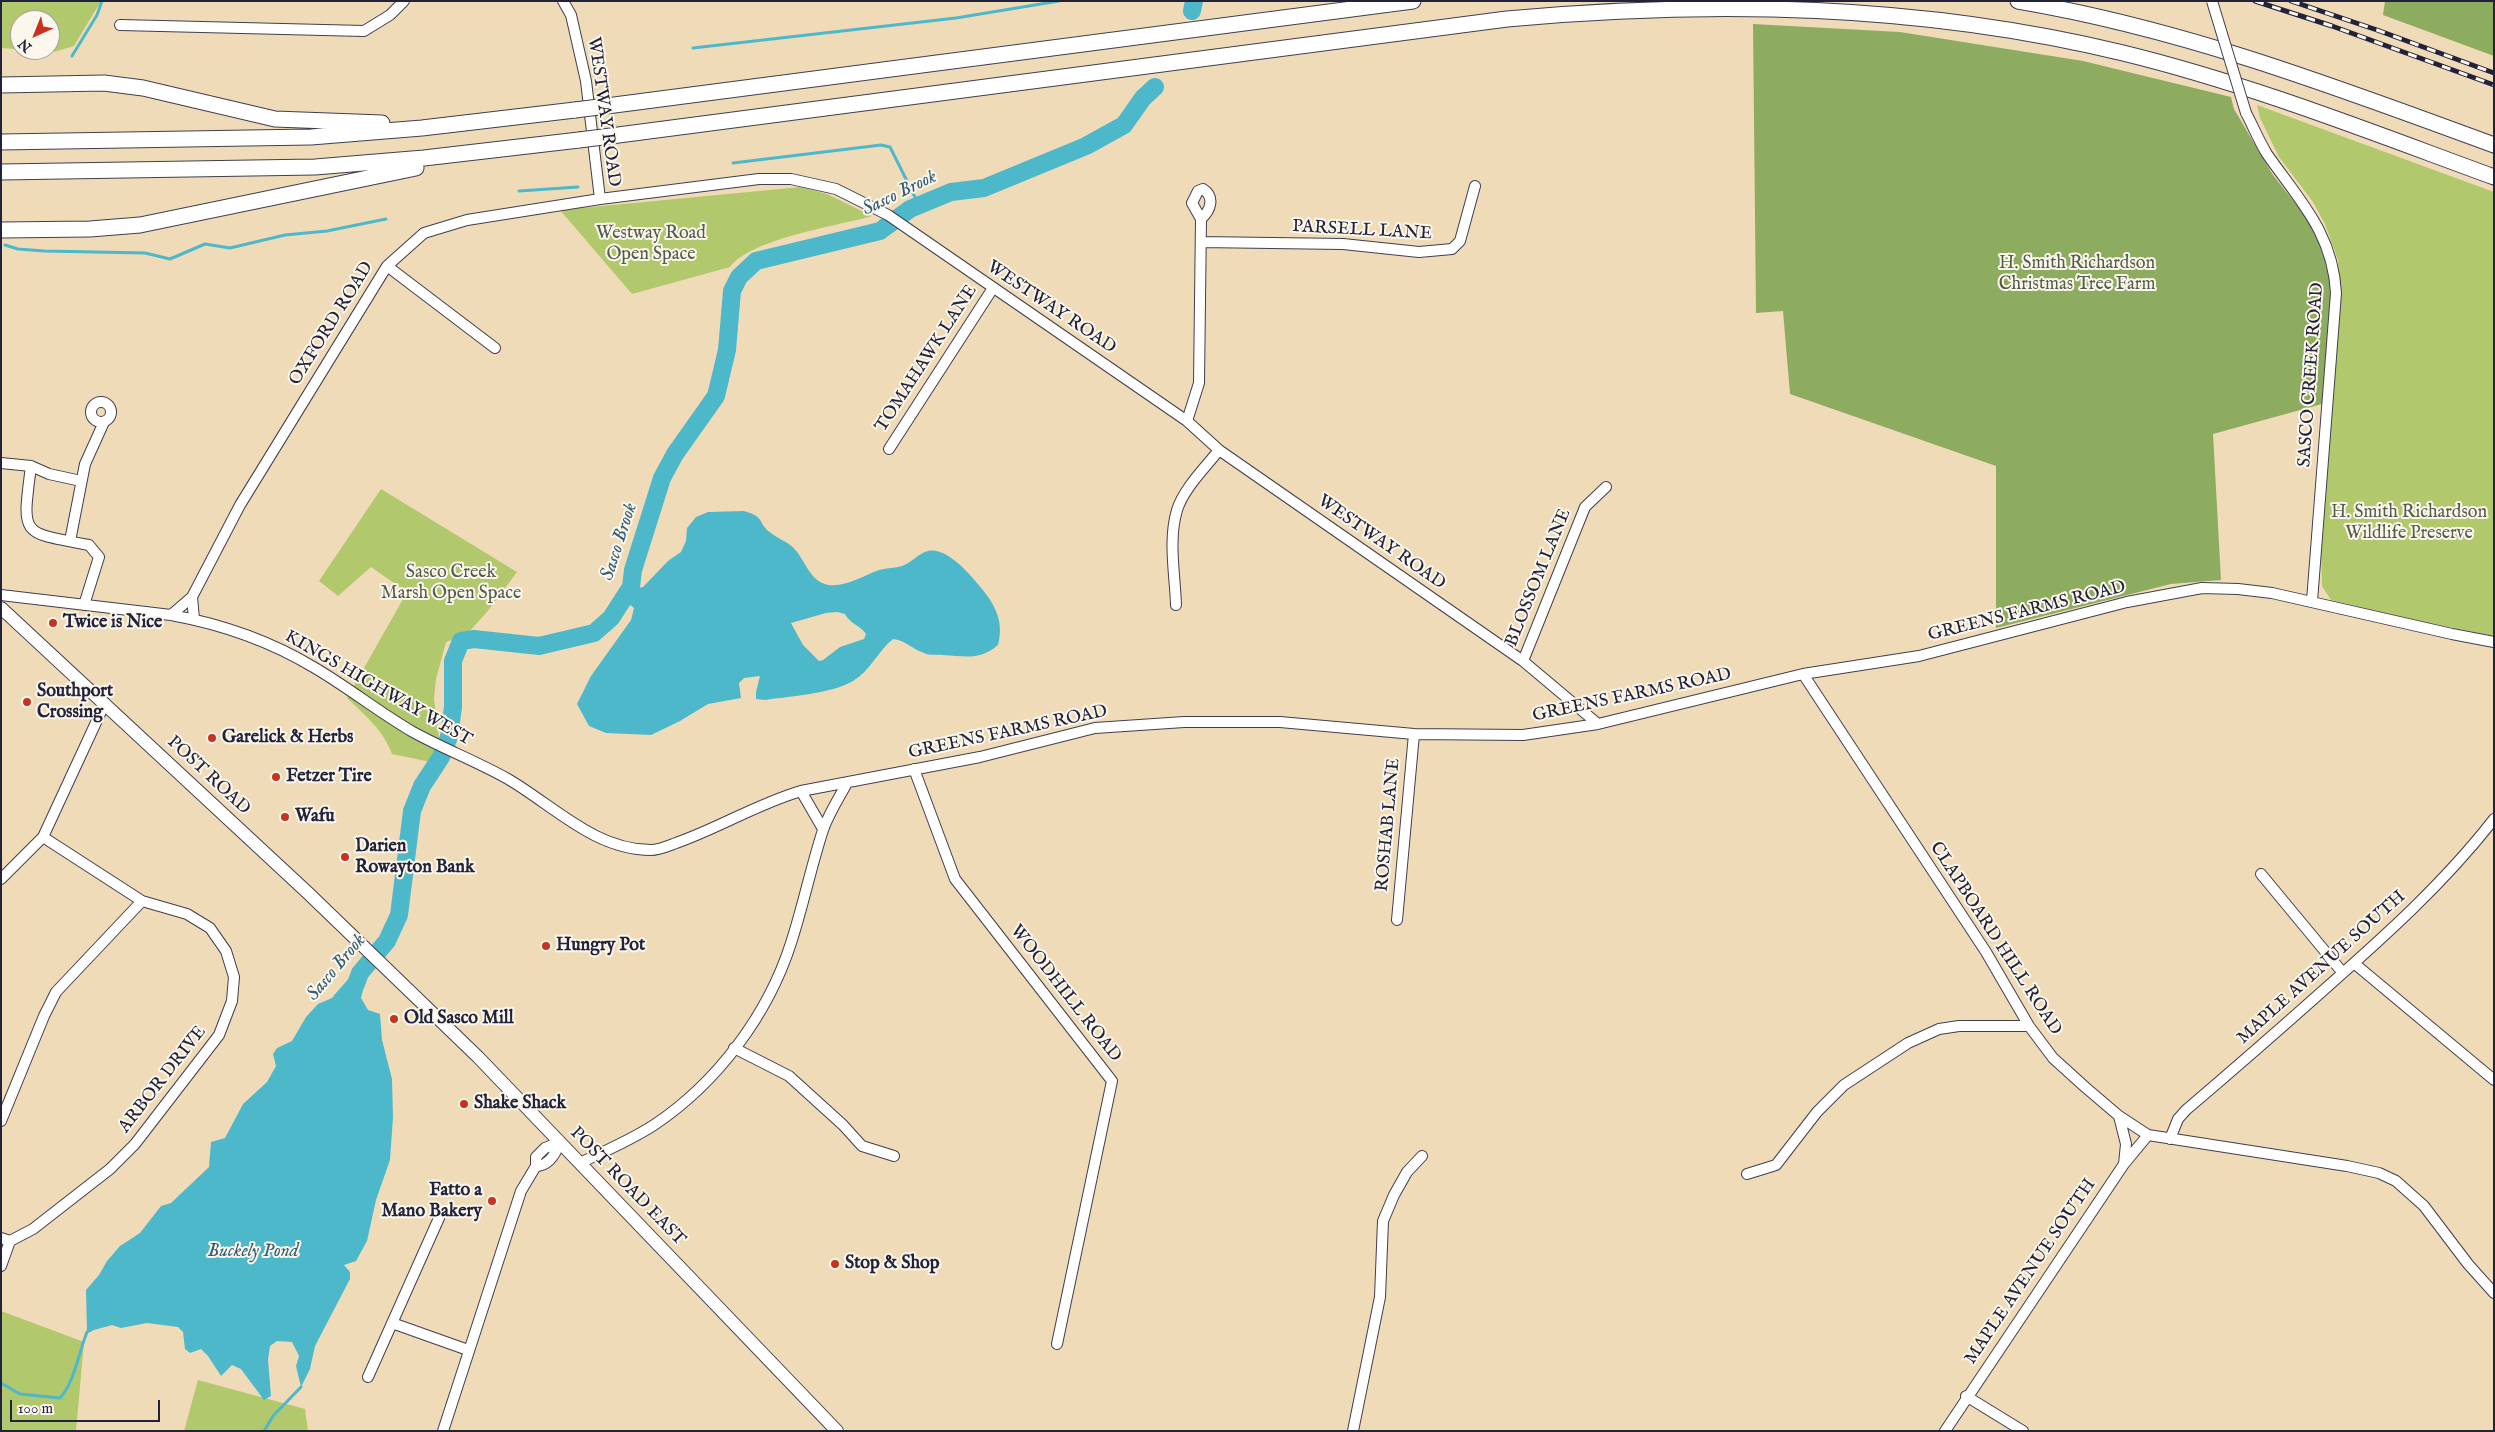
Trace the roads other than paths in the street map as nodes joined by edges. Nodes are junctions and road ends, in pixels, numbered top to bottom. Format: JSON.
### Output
{"nodes":[{"id":1,"x":404,"y":1,"type":"edge"},
{"id":2,"x":563,"y":1,"type":"edge"},
{"id":3,"x":1412,"y":1,"type":"edge"},
{"id":4,"x":2018,"y":1,"type":"edge"},
{"id":5,"x":2212,"y":1,"type":"edge"},
{"id":6,"x":120,"y":25,"type":"dead end"},
{"id":7,"x":1,"y":85,"type":"edge"},
{"id":8,"x":458,"y":124,"type":"junction"},
{"id":9,"x":1,"y":142,"type":"edge"},
{"id":10,"x":2494,"y":145,"type":"edge"},
{"id":11,"x":532,"y":146,"type":"junction"},
{"id":12,"x":1,"y":172,"type":"edge"},
{"id":13,"x":2494,"y":177,"type":"edge"},
{"id":14,"x":1475,"y":186,"type":"dead end"},
{"id":15,"x":600,"y":199,"type":"junction"},
{"id":16,"x":1202,"y":219,"type":"dead end"},
{"id":17,"x":1,"y":230,"type":"edge"},
{"id":18,"x":1201,"y":242,"type":"junction"},
{"id":19,"x":387,"y":266,"type":"junction"},
{"id":20,"x":993,"y":288,"type":"junction"},
{"id":21,"x":495,"y":348,"type":"dead end"},
{"id":22,"x":1187,"y":421,"type":"junction"},
{"id":23,"x":104,"y":422,"type":"dead end"},
{"id":24,"x":889,"y":449,"type":"dead end"},
{"id":25,"x":1219,"y":450,"type":"junction"},
{"id":26,"x":1,"y":463,"type":"edge"},
{"id":27,"x":31,"y":466,"type":"junction"},
{"id":28,"x":81,"y":481,"type":"junction"},
{"id":29,"x":1606,"y":487,"type":"dead end"},
{"id":30,"x":70,"y":541,"type":"junction"},
{"id":31,"x":1,"y":595,"type":"edge"},
{"id":32,"x":192,"y":597,"type":"junction"},
{"id":33,"x":2312,"y":601,"type":"junction"},
{"id":34,"x":84,"y":605,"type":"junction"},
{"id":35,"x":1176,"y":605,"type":"dead end"},
{"id":36,"x":1,"y":608,"type":"edge"},
{"id":37,"x":171,"y":615,"type":"junction"},
{"id":38,"x":194,"y":619,"type":"junction"},
{"id":39,"x":2494,"y":642,"type":"edge"},
{"id":40,"x":1523,"y":661,"type":"junction"},
{"id":41,"x":1803,"y":674,"type":"junction"},
{"id":42,"x":106,"y":703,"type":"junction"},
{"id":43,"x":1598,"y":724,"type":"junction"},
{"id":44,"x":1414,"y":734,"type":"junction"},
{"id":45,"x":914,"y":769,"type":"junction"},
{"id":46,"x":847,"y":783,"type":"junction"},
{"id":47,"x":801,"y":791,"type":"junction"},
{"id":48,"x":2494,"y":818,"type":"edge"},
{"id":49,"x":823,"y":828,"type":"junction"},
{"id":50,"x":43,"y":837,"type":"junction"},
{"id":51,"x":601,"y":840,"type":"joint"},
{"id":52,"x":2261,"y":874,"type":"dead end"},
{"id":53,"x":1,"y":879,"type":"edge"},
{"id":54,"x":142,"y":901,"type":"junction"},
{"id":55,"x":1397,"y":920,"type":"dead end"},
{"id":56,"x":2355,"y":964,"type":"junction"},
{"id":57,"x":389,"y":971,"type":"joint"},
{"id":58,"x":2344,"y":973,"type":"junction"},
{"id":59,"x":2029,"y":1026,"type":"junction"},
{"id":60,"x":734,"y":1048,"type":"junction"},
{"id":61,"x":2494,"y":1080,"type":"edge"},
{"id":62,"x":2119,"y":1116,"type":"junction"},
{"id":63,"x":1,"y":1121,"type":"edge"},
{"id":64,"x":2148,"y":1135,"type":"junction"},
{"id":65,"x":2170,"y":1139,"type":"junction"},
{"id":66,"x":560,"y":1142,"type":"junction"},
{"id":67,"x":894,"y":1156,"type":"dead end"},
{"id":68,"x":1422,"y":1156,"type":"dead end"},
{"id":69,"x":580,"y":1163,"type":"junction"},
{"id":70,"x":2124,"y":1164,"type":"junction"},
{"id":71,"x":1747,"y":1174,"type":"dead end"},
{"id":72,"x":439,"y":1218,"type":"dead end"},
{"id":73,"x":5,"y":1239,"type":"edge"},
{"id":74,"x":1,"y":1266,"type":"edge"},
{"id":75,"x":2494,"y":1293,"type":"edge"},
{"id":76,"x":392,"y":1323,"type":"junction"},
{"id":77,"x":1057,"y":1344,"type":"dead end"},
{"id":78,"x":468,"y":1350,"type":"junction"},
{"id":79,"x":368,"y":1377,"type":"dead end"},
{"id":80,"x":1966,"y":1396,"type":"junction"},
{"id":81,"x":443,"y":1431,"type":"edge"},
{"id":82,"x":837,"y":1431,"type":"edge"},
{"id":83,"x":1353,"y":1431,"type":"edge"},
{"id":84,"x":1945,"y":1431,"type":"edge"},
{"id":85,"x":2023,"y":1431,"type":"edge"}],
"edges":[{"from":1,"to":6,"type":"street"},
{"from":2,"to":15,"type":"street","name":"WESTWAY ROAD"},
{"from":3,"to":8,"type":"highway","bridge":true},
{"from":4,"to":10,"type":"highway"},
{"from":5,"to":33,"type":"street","name":"SASCO CREEK ROAD","bridge":true},
{"from":7,"to":8,"type":"highway"},
{"from":8,"to":9,"type":"highway"},
{"from":11,"to":12,"type":"highway"},
{"from":11,"to":13,"type":"highway","bridge":true},
{"from":11,"to":17,"type":"highway"},
{"from":14,"to":18,"type":"street","name":"PARSELL LANE"},
{"from":15,"to":19,"type":"street","name":"OXFORD ROAD"},
{"from":15,"to":20,"type":"street","name":"WESTWAY ROAD"},
{"from":16,"to":18,"type":"street"},
{"from":18,"to":22,"type":"street"},
{"from":19,"to":21,"type":"street"},
{"from":19,"to":32,"type":"street","name":"OXFORD ROAD"},
{"from":20,"to":22,"type":"street","name":"WESTWAY ROAD"},
{"from":20,"to":24,"type":"street","name":"TOMAHAWK LANE"},
{"from":22,"to":25,"type":"street","name":"WESTWAY ROAD"},
{"from":23,"to":28,"type":"street"},
{"from":25,"to":35,"type":"street"},
{"from":25,"to":40,"type":"street","name":"WESTWAY ROAD"},
{"from":26,"to":27,"type":"street"},
{"from":27,"to":28,"type":"street"},
{"from":27,"to":30,"type":"street"},
{"from":28,"to":30,"type":"street"},
{"from":29,"to":40,"type":"street","name":"BLOSSOM LANE"},
{"from":30,"to":34,"type":"street"},
{"from":31,"to":34,"type":"street","name":"KINGS HIGHWAY WEST"},
{"from":32,"to":37,"type":"street","name":"OXFORD ROAD"},
{"from":32,"to":38,"type":"street"},
{"from":33,"to":39,"type":"street","name":"GREENS FARMS ROAD"},
{"from":33,"to":41,"type":"street","name":"GREENS FARMS ROAD"},
{"from":34,"to":37,"type":"street","name":"KINGS HIGHWAY WEST"},
{"from":36,"to":42,"type":"main road","name":"POST ROAD"},
{"from":37,"to":38,"type":"street","name":"KINGS HIGHWAY WEST"},
{"from":38,"to":51,"type":"street","name":"KINGS HIGHWAY WEST"},
{"from":40,"to":43,"type":"street","name":"WESTWAY ROAD"},
{"from":41,"to":43,"type":"street","name":"GREENS FARMS ROAD"},
{"from":41,"to":59,"type":"street","name":"CLAPBOARD HILL ROAD"},
{"from":42,"to":50,"type":"street"},
{"from":42,"to":57,"type":"main road","name":"POST ROAD"},
{"from":43,"to":44,"type":"street","name":"GREENS FARMS ROAD"},
{"from":44,"to":45,"type":"street","name":"GREENS FARMS ROAD"},
{"from":44,"to":55,"type":"street","name":"ROSHAB LANE"},
{"from":45,"to":46,"type":"street","name":"GREENS FARMS ROAD"},
{"from":45,"to":77,"type":"street","name":"WOODHILL ROAD"},
{"from":46,"to":47,"type":"street","name":"GREENS FARMS ROAD"},
{"from":46,"to":49,"type":"street"},
{"from":47,"to":49,"type":"street"},
{"from":47,"to":51,"type":"street","name":"GREENS FARMS ROAD"},
{"from":48,"to":56,"type":"street","name":"MAPLE AVENUE SOUTH"},
{"from":49,"to":60,"type":"street"},
{"from":50,"to":53,"type":"street"},
{"from":50,"to":54,"type":"street","name":"ARBOR DRIVE"},
{"from":52,"to":58,"type":"street"},
{"from":54,"to":63,"type":"street"},
{"from":54,"to":73,"type":"street","name":"ARBOR DRIVE"},
{"from":56,"to":58,"type":"street","name":"MAPLE AVENUE SOUTH"},
{"from":56,"to":61,"type":"street"},
{"from":57,"to":66,"type":"main road","name":"POST ROAD EAST"},
{"from":58,"to":65,"type":"street","name":"MAPLE AVENUE SOUTH"},
{"from":59,"to":62,"type":"street","name":"CLAPBOARD HILL ROAD"},
{"from":59,"to":71,"type":"street"},
{"from":60,"to":67,"type":"street"},
{"from":60,"to":69,"type":"street"},
{"from":62,"to":64,"type":"street","name":"CLAPBOARD HILL ROAD"},
{"from":62,"to":70,"type":"street"},
{"from":64,"to":65,"type":"street","name":"CLAPBOARD HILL ROAD"},
{"from":64,"to":70,"type":"street","name":"MAPLE AVENUE SOUTH"},
{"from":65,"to":75,"type":"street","name":"CLAPBOARD HILL ROAD"},
{"from":66,"to":69,"type":"main road","name":"POST ROAD EAST"},
{"from":66,"to":78,"type":"street"},
{"from":68,"to":83,"type":"street"},
{"from":69,"to":82,"type":"main road","name":"POST ROAD EAST"},
{"from":70,"to":80,"type":"street","name":"MAPLE AVENUE SOUTH"},
{"from":72,"to":76,"type":"street"},
{"from":73,"to":74,"type":"street","name":"ARBOR DRIVE"},
{"from":76,"to":78,"type":"street"},
{"from":76,"to":79,"type":"street"},
{"from":78,"to":81,"type":"street"},
{"from":80,"to":84,"type":"street","name":"MAPLE AVENUE SOUTH"},
{"from":80,"to":85,"type":"street"}]}
